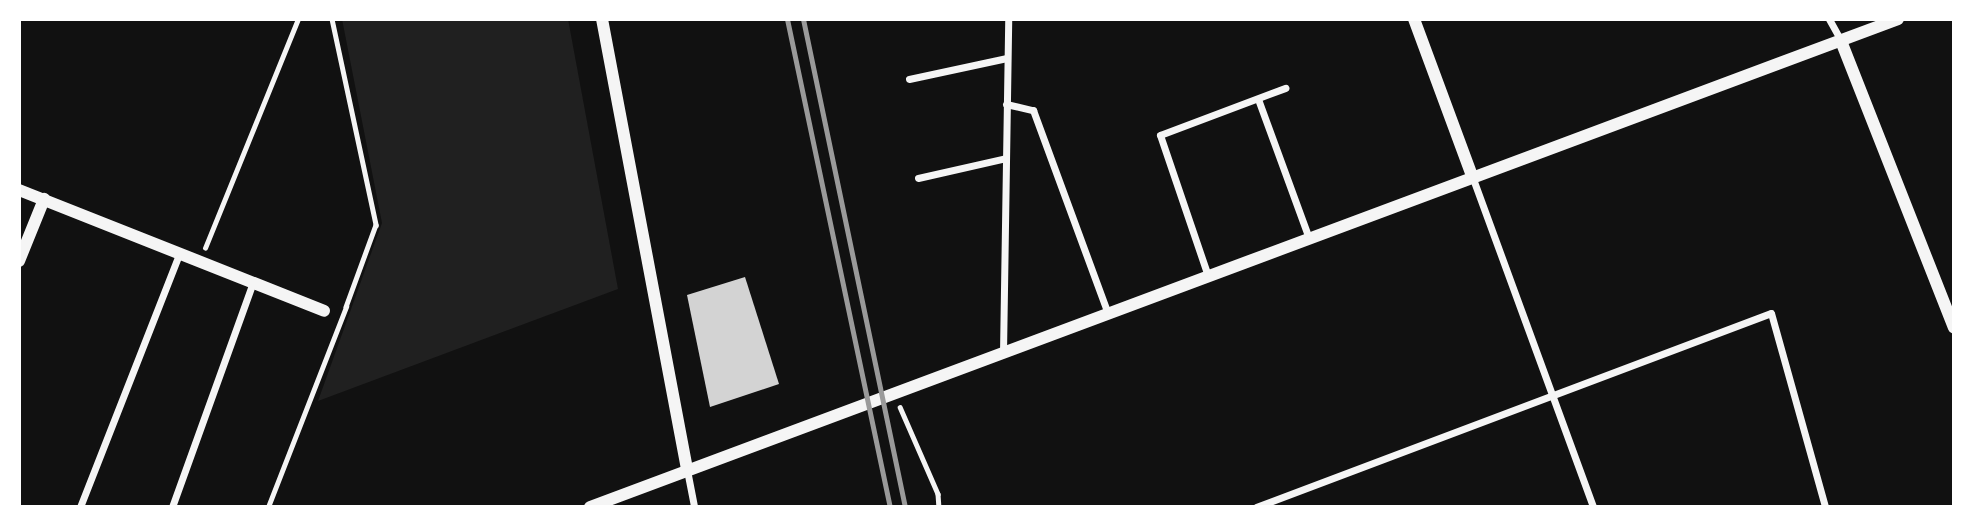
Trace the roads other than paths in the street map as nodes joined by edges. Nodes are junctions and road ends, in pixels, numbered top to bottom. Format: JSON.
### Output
{"nodes":[{"id":1,"x":603,"y":19,"type":"edge"},
{"id":2,"x":1007,"y":19,"type":"edge"},
{"id":3,"x":1414,"y":19,"type":"edge"},
{"id":4,"x":1829,"y":19,"type":"edge"},
{"id":5,"x":1898,"y":19,"type":"edge"},
{"id":6,"x":1842,"y":41,"type":"junction"},
{"id":7,"x":1007,"y":58,"type":"junction"},
{"id":8,"x":909,"y":79,"type":"dead end"},
{"id":9,"x":1285,"y":88,"type":"dead end"},
{"id":10,"x":1258,"y":99,"type":"junction"},
{"id":11,"x":1006,"y":104,"type":"junction"},
{"id":12,"x":1006,"y":158,"type":"junction"},
{"id":13,"x":1472,"y":176,"type":"junction"},
{"id":14,"x":918,"y":178,"type":"dead end"},
{"id":15,"x":19,"y":190,"type":"edge"},
{"id":16,"x":44,"y":199,"type":"junction"},
{"id":17,"x":1309,"y":238,"type":"junction"},
{"id":18,"x":179,"y":254,"type":"junction"},
{"id":19,"x":19,"y":261,"type":"edge"},
{"id":20,"x":1208,"y":276,"type":"junction"},
{"id":21,"x":253,"y":282,"type":"junction"},
{"id":22,"x":324,"y":311,"type":"road end"},
{"id":23,"x":1108,"y":314,"type":"junction"},
{"id":24,"x":1954,"y":328,"type":"edge"},
{"id":25,"x":1003,"y":353,"type":"junction"},
{"id":26,"x":1551,"y":395,"type":"junction"},
{"id":27,"x":687,"y":469,"type":"junction"},
{"id":28,"x":1279,"y":498,"type":"junction"},
{"id":29,"x":80,"y":507,"type":"edge"},
{"id":30,"x":172,"y":507,"type":"edge"},
{"id":31,"x":590,"y":507,"type":"edge"},
{"id":32,"x":694,"y":507,"type":"edge"},
{"id":33,"x":1256,"y":507,"type":"edge"},
{"id":34,"x":1282,"y":507,"type":"edge"},
{"id":35,"x":1593,"y":507,"type":"edge"},
{"id":36,"x":1825,"y":507,"type":"edge"}],
"edges":[{"from":1,"to":27,"type":"street"},
{"from":2,"to":7,"type":"street"},
{"from":3,"to":13,"type":"street"},
{"from":4,"to":6,"type":"street"},
{"from":5,"to":6,"type":"street"},
{"from":6,"to":13,"type":"street"},
{"from":6,"to":24,"type":"street"},
{"from":7,"to":8,"type":"street"},
{"from":7,"to":11,"type":"street"},
{"from":9,"to":10,"type":"street"},
{"from":10,"to":17,"type":"street"},
{"from":10,"to":20,"type":"street"},
{"from":11,"to":12,"type":"street"},
{"from":11,"to":23,"type":"street"},
{"from":12,"to":14,"type":"street"},
{"from":12,"to":25,"type":"street"},
{"from":13,"to":17,"type":"street"},
{"from":13,"to":26,"type":"street"},
{"from":15,"to":16,"type":"street"},
{"from":16,"to":18,"type":"street"},
{"from":16,"to":19,"type":"street"},
{"from":17,"to":20,"type":"street"},
{"from":18,"to":21,"type":"street"},
{"from":18,"to":29,"type":"street"},
{"from":20,"to":23,"type":"street"},
{"from":21,"to":22,"type":"street"},
{"from":21,"to":30,"type":"street"},
{"from":23,"to":25,"type":"street"},
{"from":25,"to":27,"type":"street"},
{"from":26,"to":28,"type":"street"},
{"from":26,"to":35,"type":"street"},
{"from":26,"to":36,"type":"street"},
{"from":27,"to":31,"type":"street"},
{"from":27,"to":32,"type":"street"},
{"from":28,"to":33,"type":"street"},
{"from":28,"to":34,"type":"street"}]}
